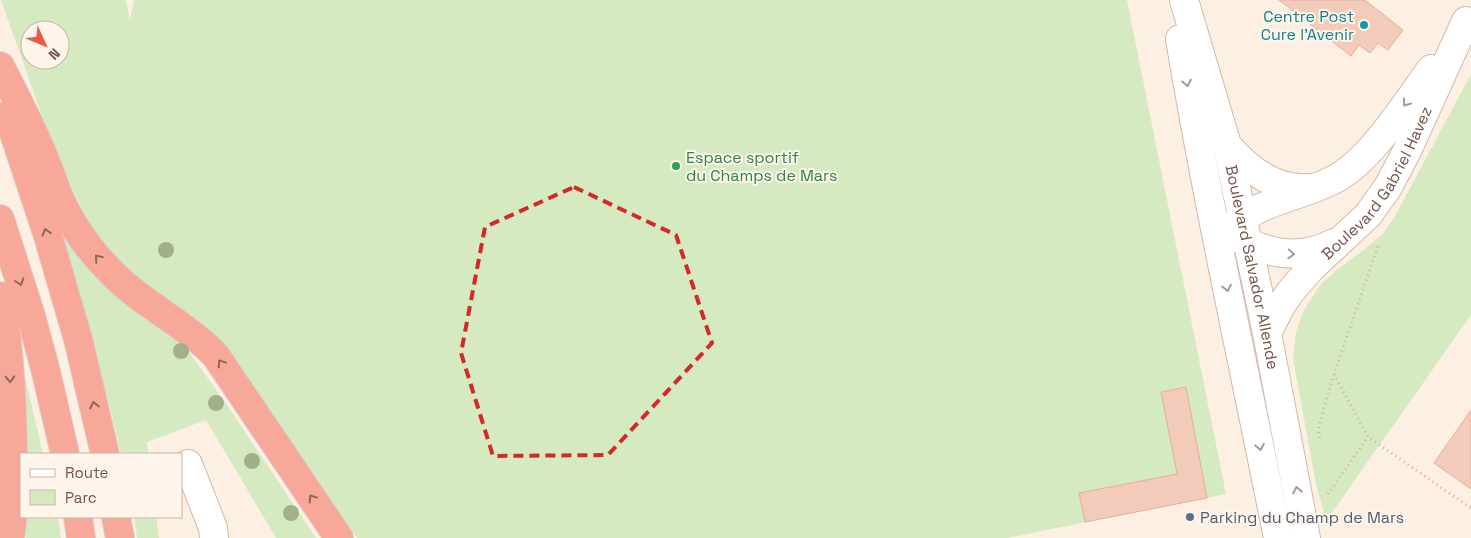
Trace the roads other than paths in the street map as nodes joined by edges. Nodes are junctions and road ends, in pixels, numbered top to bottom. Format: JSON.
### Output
{"nodes":[{"id":1,"x":1175,"y":0,"type":"edge"},
{"id":2,"x":1184,"y":0,"type":"edge"},
{"id":3,"x":1468,"y":17,"type":"edge"},
{"id":4,"x":0,"y":66,"type":"edge"},
{"id":5,"x":0,"y":93,"type":"edge"},
{"id":6,"x":1227,"y":145,"type":"junction"},
{"id":7,"x":1317,"y":188,"type":"junction"},
{"id":8,"x":0,"y":219,"type":"edge"},
{"id":9,"x":1357,"y":227,"type":"junction"},
{"id":10,"x":1230,"y":231,"type":"junction"},
{"id":11,"x":0,"y":296,"type":"edge"},
{"id":12,"x":1267,"y":334,"type":"junction"},
{"id":13,"x":65,"y":453,"type":"edge"},
{"id":14,"x":105,"y":453,"type":"edge"},
{"id":15,"x":188,"y":464,"type":"dead end"},
{"id":16,"x":78,"y":518,"type":"edge"},
{"id":17,"x":116,"y":518,"type":"edge"},
{"id":18,"x":10,"y":538,"type":"edge"},
{"id":19,"x":81,"y":538,"type":"edge"},
{"id":20,"x":120,"y":538,"type":"edge"},
{"id":21,"x":214,"y":538,"type":"edge"},
{"id":22,"x":339,"y":538,"type":"edge"},
{"id":23,"x":1278,"y":538,"type":"edge"},
{"id":24,"x":1306,"y":538,"type":"edge"}],
"edges":[{"from":1,"to":10,"type":"street","name":"Boulevard Salvador Allende","one_way":true},
{"from":2,"to":6,"type":"street","name":"Boulevard Salvador Allende"},
{"from":3,"to":7,"type":"street","name":"Boulevard Gabriel Havez","one_way":true},
{"from":3,"to":9,"type":"street","name":"Boulevard Gabriel Havez"},
{"from":22,"to":4,"type":"highway","one_way":true},
{"from":14,"to":5,"type":"highway","one_way":true},
{"from":6,"to":7,"type":"street","name":"Boulevard Gabriel Havez"},
{"from":6,"to":10,"type":"street","name":"Boulevard Salvador Allende"},
{"from":7,"to":10,"type":"street","name":"Boulevard Gabriel Havez"},
{"from":8,"to":13,"type":"highway","one_way":true},
{"from":10,"to":9,"type":"street","one_way":true},
{"from":9,"to":12,"type":"street","name":"Boulevard Gabriel Havez"},
{"from":10,"to":12,"type":"street","name":"Boulevard Salvador Allende"},
{"from":10,"to":23,"type":"street","name":"Boulevard Salvador Allende","one_way":true},
{"from":11,"to":18,"type":"highway","one_way":true},
{"from":24,"to":12,"type":"street","name":"Boulevard Salvador Allende","one_way":true},
{"from":15,"to":21,"type":"street"},
{"from":16,"to":19,"type":"highway"},
{"from":17,"to":20,"type":"highway"}]}
